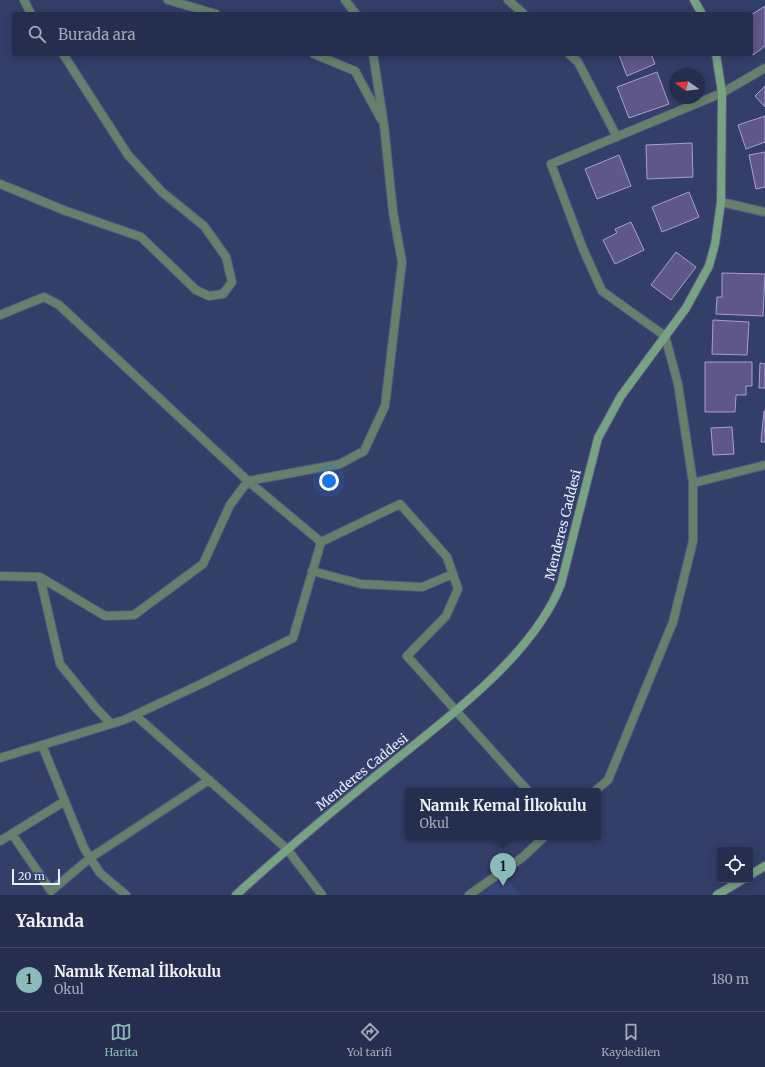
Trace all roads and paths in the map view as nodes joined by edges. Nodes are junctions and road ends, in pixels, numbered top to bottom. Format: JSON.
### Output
{"nodes":[{"id":1,"x":24,"y":0,"type":"edge"},
{"id":2,"x":168,"y":0,"type":"edge"},
{"id":3,"x":345,"y":0,"type":"edge"},
{"id":4,"x":508,"y":0,"type":"edge"},
{"id":5,"x":694,"y":0,"type":"edge"},
{"id":6,"x":30,"y":12,"type":"edge"},
{"id":7,"x":209,"y":12,"type":"edge"},
{"id":8,"x":354,"y":12,"type":"edge"},
{"id":9,"x":522,"y":12,"type":"edge"},
{"id":10,"x":701,"y":12,"type":"edge"},
{"id":11,"x":64,"y":56,"type":"edge"},
{"id":12,"x":319,"y":56,"type":"edge"},
{"id":13,"x":373,"y":56,"type":"edge"},
{"id":14,"x":572,"y":56,"type":"edge"},
{"id":15,"x":716,"y":56,"type":"edge"},
{"id":16,"x":765,"y":68,"type":"edge"},
{"id":17,"x":722,"y":93,"type":"junction"},
{"id":18,"x":384,"y":125,"type":"junction"},
{"id":19,"x":617,"y":137,"type":"junction"},
{"id":20,"x":0,"y":184,"type":"edge"},
{"id":21,"x":721,"y":202,"type":"junction"},
{"id":22,"x":765,"y":212,"type":"edge"},
{"id":23,"x":0,"y":315,"type":"edge"},
{"id":24,"x":665,"y":336,"type":"junction"},
{"id":25,"x":765,"y":465,"type":"edge"},
{"id":26,"x":248,"y":481,"type":"junction"},
{"id":27,"x":693,"y":483,"type":"junction"},
{"id":28,"x":321,"y":542,"type":"junction"},
{"id":29,"x":312,"y":571,"type":"junction"},
{"id":30,"x":453,"y":574,"type":"junction"},
{"id":31,"x":0,"y":576,"type":"edge"},
{"id":32,"x":40,"y":577,"type":"junction"},
{"id":33,"x":455,"y":711,"type":"junction"},
{"id":34,"x":135,"y":715,"type":"junction"},
{"id":35,"x":111,"y":724,"type":"junction"},
{"id":36,"x":42,"y":745,"type":"junction"},
{"id":37,"x":0,"y":758,"type":"edge"},
{"id":38,"x":209,"y":780,"type":"junction"},
{"id":39,"x":525,"y":788,"type":"edge"},
{"id":40,"x":599,"y":788,"type":"edge"},
{"id":41,"x":65,"y":801,"type":"junction"},
{"id":42,"x":12,"y":834,"type":"junction"},
{"id":43,"x":541,"y":840,"type":"edge"},
{"id":44,"x":0,"y":841,"type":"edge"},
{"id":45,"x":287,"y":848,"type":"junction"},
{"id":46,"x":90,"y":858,"type":"junction"},
{"id":47,"x":765,"y":866,"type":"edge"},
{"id":48,"x":753,"y":873,"type":"edge"},
{"id":49,"x":737,"y":883,"type":"edge"},
{"id":50,"x":126,"y":895,"type":"edge"},
{"id":51,"x":236,"y":895,"type":"edge"},
{"id":52,"x":322,"y":895,"type":"edge"},
{"id":53,"x":469,"y":895,"type":"edge"},
{"id":54,"x":717,"y":895,"type":"edge"}],
"edges":[{"from":1,"to":6,"type":"street"},
{"from":2,"to":7,"type":"street"},
{"from":3,"to":8,"type":"street"},
{"from":4,"to":9,"type":"street"},
{"from":5,"to":10,"type":"street"},
{"from":11,"to":20,"type":"street"},
{"from":12,"to":18,"type":"street"},
{"from":13,"to":18,"type":"street"},
{"from":14,"to":19,"type":"street"},
{"from":15,"to":17,"type":"street","name":"Menderes Caddesi"},
{"from":16,"to":17,"type":"street"},
{"from":17,"to":19,"type":"street"},
{"from":17,"to":21,"type":"street","name":"Menderes Caddesi"},
{"from":18,"to":26,"type":"street"},
{"from":19,"to":24,"type":"street"},
{"from":21,"to":22,"type":"street"},
{"from":21,"to":24,"type":"street","name":"Menderes Caddesi"},
{"from":23,"to":26,"type":"street"},
{"from":24,"to":27,"type":"street"},
{"from":24,"to":33,"type":"street","name":"Menderes Caddesi"},
{"from":25,"to":27,"type":"street"},
{"from":26,"to":28,"type":"street"},
{"from":26,"to":32,"type":"street"},
{"from":27,"to":40,"type":"street"},
{"from":28,"to":29,"type":"street"},
{"from":28,"to":30,"type":"street"},
{"from":29,"to":30,"type":"street"},
{"from":29,"to":34,"type":"street"},
{"from":30,"to":33,"type":"street"},
{"from":31,"to":32,"type":"street"},
{"from":32,"to":35,"type":"street"},
{"from":33,"to":39,"type":"street"},
{"from":33,"to":45,"type":"street","name":"Menderes Caddesi"},
{"from":34,"to":35,"type":"street"},
{"from":34,"to":38,"type":"street"},
{"from":35,"to":36,"type":"street"},
{"from":36,"to":37,"type":"street"},
{"from":36,"to":41,"type":"street"},
{"from":38,"to":45,"type":"street"},
{"from":38,"to":46,"type":"street"},
{"from":41,"to":42,"type":"street"},
{"from":41,"to":46,"type":"street"},
{"from":42,"to":44,"type":"street"},
{"from":42,"to":46,"type":"street"},
{"from":43,"to":53,"type":"street"},
{"from":45,"to":51,"type":"street","name":"Menderes Caddesi"},
{"from":45,"to":52,"type":"street"},
{"from":46,"to":50,"type":"street"},
{"from":47,"to":48,"type":"street"},
{"from":49,"to":54,"type":"street"}]}
